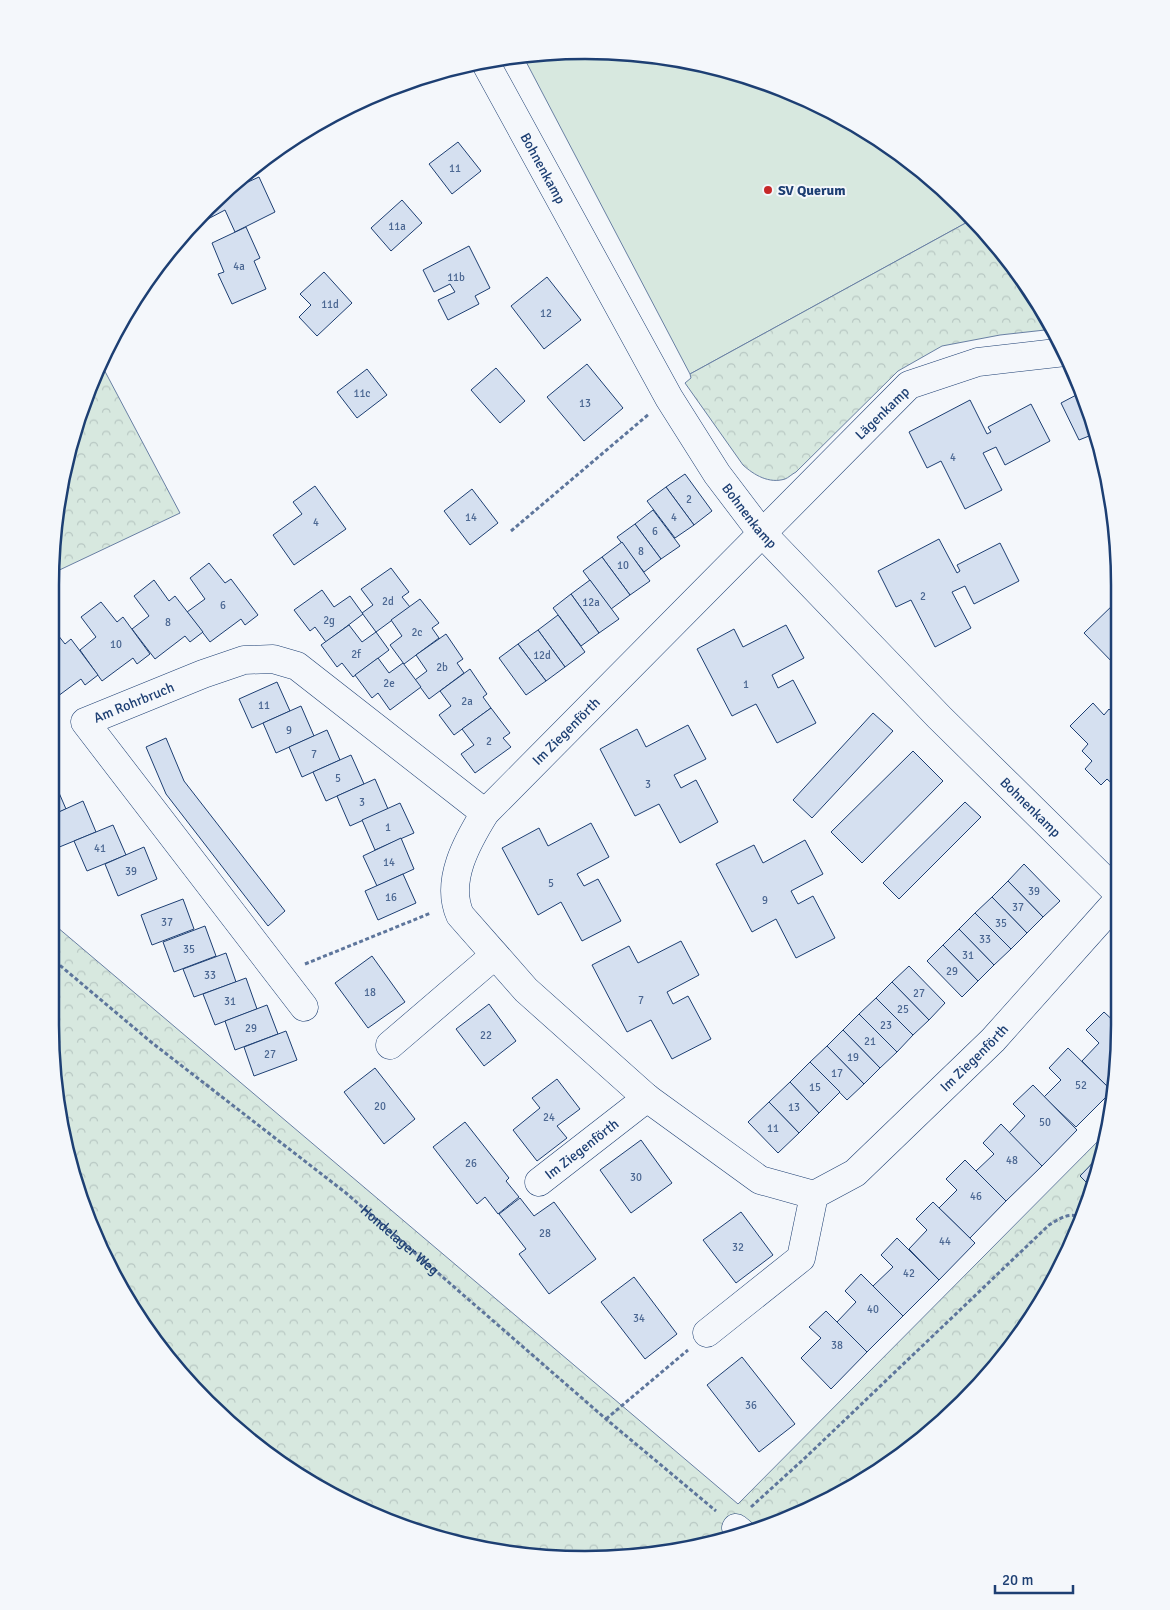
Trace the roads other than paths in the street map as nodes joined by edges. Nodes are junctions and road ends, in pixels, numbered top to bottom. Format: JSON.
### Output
{"nodes":[{"id":1,"x":487,"y":68,"type":"edge"},
{"id":2,"x":1057,"y":353,"type":"edge"},
{"id":3,"x":761,"y":532,"type":"junction"},
{"id":4,"x":485,"y":813,"type":"junction"},
{"id":5,"x":1111,"y":886,"type":"edge"},
{"id":6,"x":1111,"y":908,"type":"edge"},
{"id":7,"x":496,"y":955,"type":"junction"},
{"id":8,"x":304,"y":1006,"type":"dead end"},
{"id":9,"x":390,"y":1044,"type":"dead end"},
{"id":10,"x":647,"y":1098,"type":"junction"},
{"id":11,"x":539,"y":1182,"type":"dead end"},
{"id":12,"x":814,"y":1195,"type":"junction"},
{"id":13,"x":708,"y":1333,"type":"road end"}],
"edges":[{"from":1,"to":3,"type":"street","name":"Bohnenkamp"},
{"from":2,"to":3,"type":"street","name":"Lägenkamp"},
{"from":3,"to":4,"type":"street","name":"Im Ziegenförth"},
{"from":3,"to":5,"type":"street","name":"Bohnenkamp"},
{"from":4,"to":7,"type":"street","name":"Im Ziegenförth"},
{"from":4,"to":8,"type":"street","name":"Am Rohrbruch"},
{"from":6,"to":12,"type":"street","name":"Im Ziegenförth"},
{"from":7,"to":9,"type":"street"},
{"from":7,"to":10,"type":"street"},
{"from":10,"to":11,"type":"street","name":"Im Ziegenförth"},
{"from":10,"to":12,"type":"street"},
{"from":12,"to":13,"type":"street"}]}
